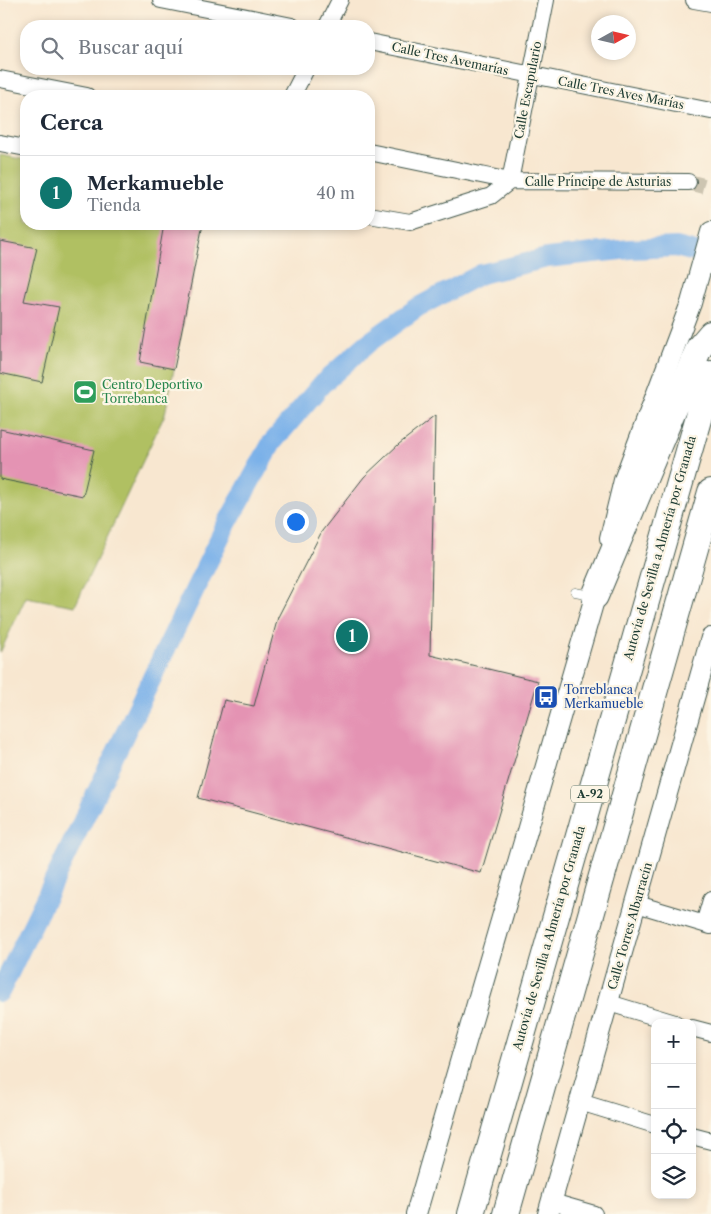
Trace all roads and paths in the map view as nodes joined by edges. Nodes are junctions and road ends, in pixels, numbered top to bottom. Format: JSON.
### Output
{"nodes":[{"id":1,"x":161,"y":0,"type":"edge"},
{"id":2,"x":340,"y":0,"type":"edge"},
{"id":3,"x":546,"y":0,"type":"edge"},
{"id":4,"x":694,"y":0,"type":"edge"},
{"id":5,"x":711,"y":3,"type":"edge"},
{"id":6,"x":262,"y":20,"type":"edge"},
{"id":7,"x":330,"y":20,"type":"edge"},
{"id":8,"x":375,"y":43,"type":"edge"},
{"id":9,"x":303,"y":75,"type":"edge"},
{"id":10,"x":531,"y":75,"type":"junction"},
{"id":11,"x":0,"y":79,"type":"edge"},
{"id":12,"x":56,"y":90,"type":"edge"},
{"id":13,"x":295,"y":90,"type":"edge"},
{"id":14,"x":711,"y":111,"type":"edge"},
{"id":15,"x":0,"y":143,"type":"edge"},
{"id":16,"x":20,"y":147,"type":"edge"},
{"id":17,"x":375,"y":153,"type":"edge"},
{"id":18,"x":510,"y":181,"type":"junction"},
{"id":19,"x":688,"y":182,"type":"tunnel mouth"},
{"id":20,"x":375,"y":215,"type":"edge"},
{"id":21,"x":711,"y":232,"type":"edge"},
{"id":22,"x":711,"y":334,"type":"edge"},
{"id":23,"x":711,"y":374,"type":"edge"},
{"id":24,"x":711,"y":492,"type":"edge"},
{"id":25,"x":711,"y":525,"type":"edge"},
{"id":26,"x":684,"y":588,"type":"junction"},
{"id":27,"x":585,"y":594,"type":"junction"},
{"id":28,"x":711,"y":638,"type":"edge"},
{"id":29,"x":711,"y":900,"type":"edge"},
{"id":30,"x":637,"y":904,"type":"junction"},
{"id":31,"x":707,"y":925,"type":"edge"},
{"id":32,"x":609,"y":1003,"type":"junction"},
{"id":33,"x":662,"y":1019,"type":"edge"},
{"id":34,"x":696,"y":1029,"type":"edge"},
{"id":35,"x":711,"y":1033,"type":"edge"},
{"id":36,"x":580,"y":1102,"type":"junction"},
{"id":37,"x":651,"y":1124,"type":"edge"},
{"id":38,"x":696,"y":1137,"type":"edge"},
{"id":39,"x":711,"y":1141,"type":"edge"},
{"id":40,"x":550,"y":1208,"type":"edge"},
{"id":41,"x":416,"y":1214,"type":"edge"},
{"id":42,"x":471,"y":1214,"type":"edge"},
{"id":43,"x":506,"y":1214,"type":"edge"},
{"id":44,"x":594,"y":1214,"type":"edge"}],
"edges":[{"from":1,"to":6,"type":"street"},
{"from":2,"to":7,"type":"street"},
{"from":3,"to":10,"type":"street","name":"Calle Escapulario"},
{"from":4,"to":5,"type":"street"},
{"from":8,"to":10,"type":"street","name":"Calle Tres Avemarías"},
{"from":9,"to":13,"type":"street"},
{"from":10,"to":14,"type":"street","name":"Calle Tres Aves Marías"},
{"from":10,"to":18,"type":"street","name":"Calle Escapulario"},
{"from":11,"to":12,"type":"street"},
{"from":15,"to":16,"type":"street"},
{"from":17,"to":18,"type":"street"},
{"from":18,"to":19,"type":"street","name":"Calle Príncipe de Asturias"},
{"from":18,"to":20,"type":"street","name":"Calle Príncipe de Asturias"},
{"from":21,"to":27,"type":"street"},
{"from":22,"to":27,"type":"highway"},
{"from":23,"to":42,"type":"highway","name":"Autovía de Sevilla a Almería por Granada","number":"A-92"},
{"from":24,"to":26,"type":"highway","number":"A-92"},
{"from":25,"to":26,"type":"highway"},
{"from":26,"to":43,"type":"highway","number":"A-92"},
{"from":27,"to":41,"type":"street"},
{"from":28,"to":30,"type":"street","name":"Calle Torres Albarracín"},
{"from":29,"to":31,"type":"street"},
{"from":30,"to":31,"type":"street"},
{"from":30,"to":32,"type":"street","name":"Calle Torres Albarracín"},
{"from":32,"to":33,"type":"street"},
{"from":32,"to":36,"type":"street","name":"Calle Torres Albarracín"},
{"from":34,"to":35,"type":"street"},
{"from":36,"to":37,"type":"street"},
{"from":36,"to":40,"type":"street","name":"Calle Torres Albarracín"},
{"from":38,"to":39,"type":"street"},
{"from":40,"to":44,"type":"street"}]}
